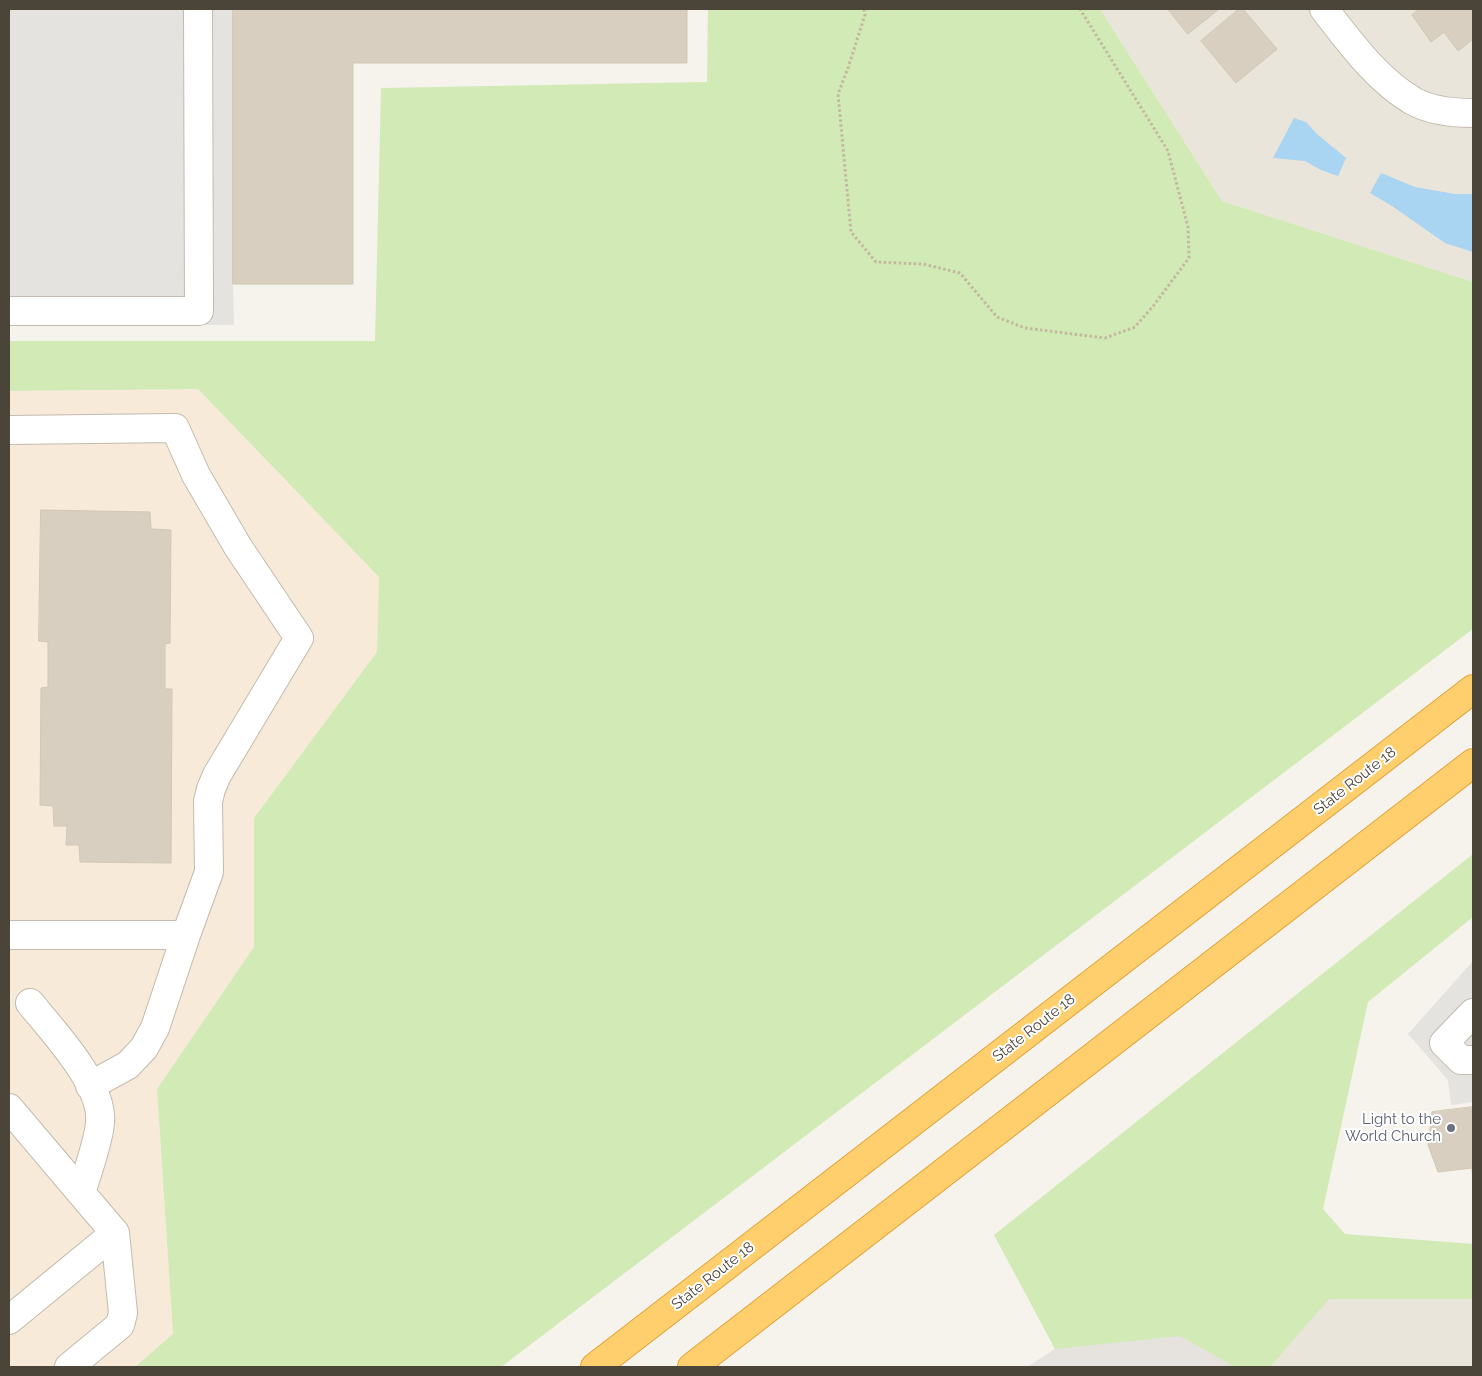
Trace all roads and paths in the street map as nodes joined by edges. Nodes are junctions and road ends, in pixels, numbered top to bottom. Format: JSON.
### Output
{"nodes":[{"id":1,"x":198,"y":9,"type":"edge"},
{"id":2,"x":864,"y":9,"type":"edge"},
{"id":3,"x":1080,"y":9,"type":"edge"},
{"id":4,"x":1324,"y":9,"type":"edge"},
{"id":5,"x":1462,"y":113,"type":"edge"},
{"id":6,"x":9,"y":311,"type":"edge"},
{"id":7,"x":9,"y":430,"type":"edge"},
{"id":8,"x":1473,"y":689,"type":"edge"},
{"id":9,"x":1473,"y":763,"type":"edge"},
{"id":10,"x":9,"y":935,"type":"edge"},
{"id":11,"x":186,"y":935,"type":"junction"},
{"id":12,"x":30,"y":1003,"type":"dead end"},
{"id":13,"x":1473,"y":1013,"type":"edge"},
{"id":14,"x":1473,"y":1060,"type":"edge"},
{"id":15,"x":90,"y":1086,"type":"junction"},
{"id":16,"x":9,"y":1108,"type":"edge"},
{"id":17,"x":81,"y":1193,"type":"junction"},
{"id":18,"x":115,"y":1233,"type":"junction"},
{"id":19,"x":9,"y":1320,"type":"edge"},
{"id":20,"x":69,"y":1367,"type":"edge"},
{"id":21,"x":595,"y":1367,"type":"edge"},
{"id":22,"x":692,"y":1367,"type":"edge"}],
"edges":[{"from":1,"to":6,"type":"street"},
{"from":2,"to":3,"type":"path"},
{"from":4,"to":5,"type":"street"},
{"from":7,"to":11,"type":"street"},
{"from":8,"to":21,"type":"highway","name":"State Route 18"},
{"from":9,"to":22,"type":"highway"},
{"from":10,"to":11,"type":"street"},
{"from":11,"to":15,"type":"street"},
{"from":12,"to":15,"type":"street"},
{"from":13,"to":14,"type":"street"},
{"from":15,"to":17,"type":"street"},
{"from":16,"to":17,"type":"street"},
{"from":17,"to":18,"type":"street"},
{"from":18,"to":19,"type":"street"},
{"from":18,"to":20,"type":"street"}]}
